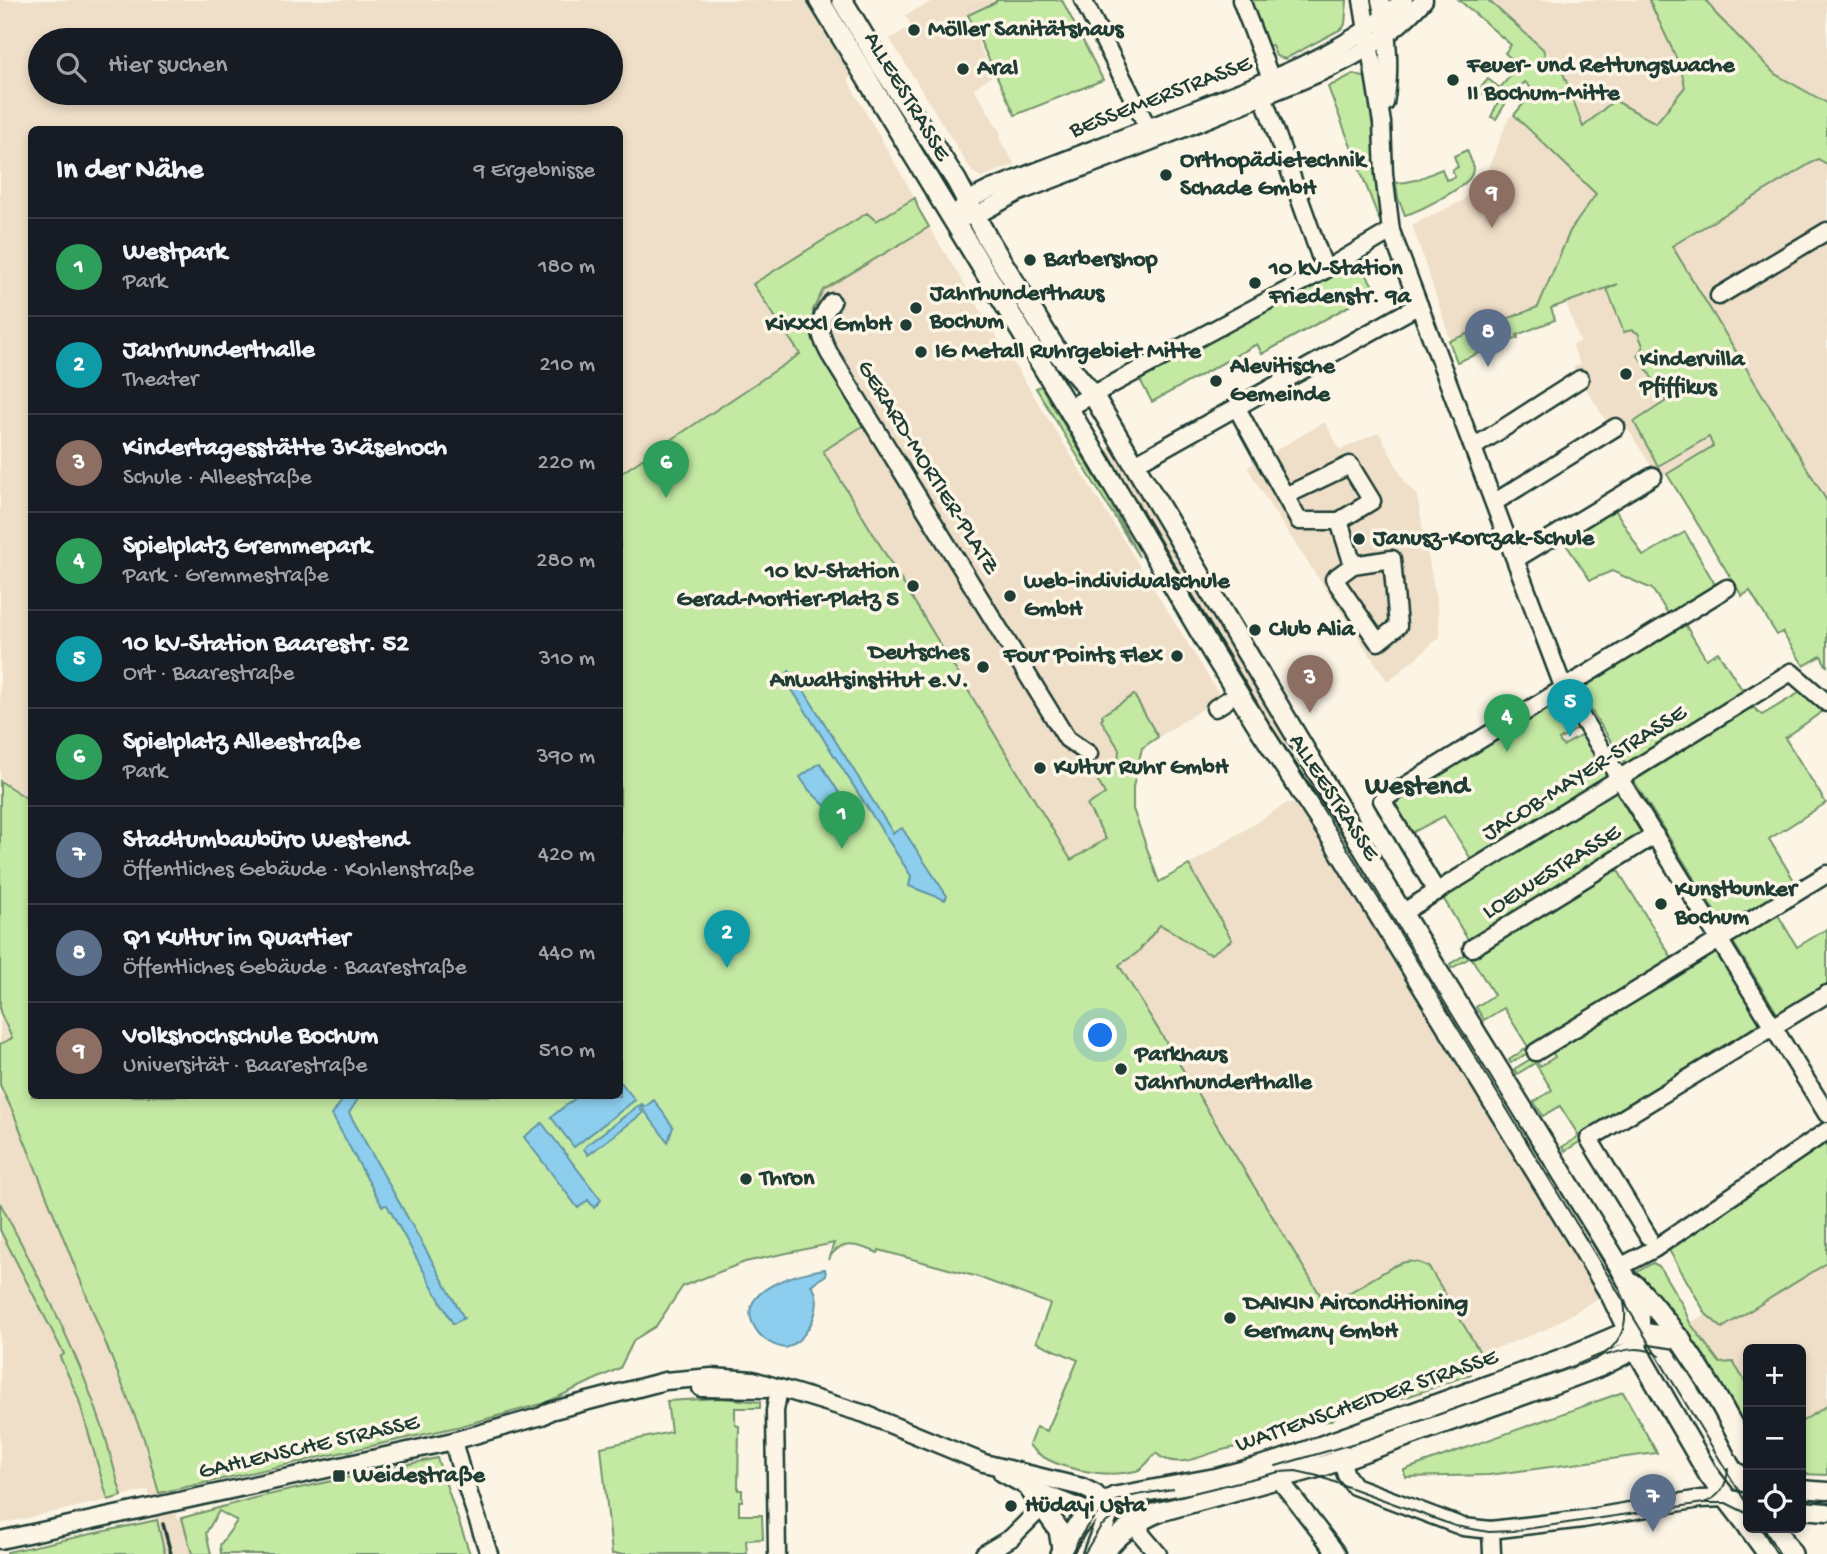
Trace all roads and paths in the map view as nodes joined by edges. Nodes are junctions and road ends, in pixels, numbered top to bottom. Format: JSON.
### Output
{"nodes":[{"id":1,"x":818,"y":0,"type":"edge"},
{"id":2,"x":842,"y":0,"type":"edge"},
{"id":3,"x":1083,"y":0,"type":"edge"},
{"id":4,"x":1241,"y":0,"type":"edge"},
{"id":5,"x":1362,"y":0,"type":"edge"},
{"id":6,"x":1380,"y":0,"type":"edge"},
{"id":7,"x":1404,"y":0,"type":"edge"},
{"id":8,"x":1424,"y":0,"type":"edge"},
{"id":9,"x":1384,"y":17,"type":"junction"},
{"id":10,"x":1367,"y":30,"type":"junction"},
{"id":11,"x":1386,"y":36,"type":"junction"},
{"id":12,"x":1369,"y":49,"type":"junction"},
{"id":13,"x":1271,"y":79,"type":"junction"},
{"id":14,"x":1263,"y":96,"type":"junction"},
{"id":15,"x":1382,"y":123,"type":"junction"},
{"id":16,"x":1148,"y":128,"type":"junction"},
{"id":17,"x":971,"y":208,"type":"junction"},
{"id":18,"x":951,"y":219,"type":"junction"},
{"id":19,"x":1391,"y":231,"type":"junction"},
{"id":20,"x":1827,"y":231,"type":"edge"},
{"id":21,"x":1325,"y":270,"type":"junction"},
{"id":22,"x":1719,"y":296,"type":"dead end"},
{"id":23,"x":832,"y":302,"type":"dead end"},
{"id":24,"x":1419,"y":305,"type":"junction"},
{"id":25,"x":1580,"y":379,"type":"dead end"},
{"id":26,"x":1093,"y":395,"type":"junction"},
{"id":27,"x":1068,"y":408,"type":"junction"},
{"id":28,"x":1237,"y":408,"type":"junction"},
{"id":29,"x":1616,"y":427,"type":"dead end"},
{"id":30,"x":1474,"y":447,"type":"junction"},
{"id":31,"x":1135,"y":464,"type":"junction"},
{"id":32,"x":1653,"y":476,"type":"dead end"},
{"id":33,"x":1285,"y":496,"type":"junction"},
{"id":34,"x":1495,"y":502,"type":"junction"},
{"id":35,"x":1339,"y":521,"type":"junction"},
{"id":36,"x":1516,"y":559,"type":"junction"},
{"id":37,"x":1353,"y":565,"type":"junction"},
{"id":38,"x":1727,"y":588,"type":"dead end"},
{"id":39,"x":1564,"y":690,"type":"junction"},
{"id":40,"x":1827,"y":703,"type":"edge"},
{"id":41,"x":1089,"y":754,"type":"dead end"},
{"id":42,"x":1619,"y":779,"type":"junction"},
{"id":43,"x":1655,"y":835,"type":"junction"},
{"id":44,"x":1827,"y":874,"type":"edge"},
{"id":45,"x":1437,"y":892,"type":"junction"},
{"id":46,"x":1402,"y":913,"type":"junction"},
{"id":47,"x":1719,"y":939,"type":"junction"},
{"id":48,"x":1472,"y":948,"type":"dead end"},
{"id":49,"x":1827,"y":994,"type":"edge"},
{"id":50,"x":1773,"y":1026,"type":"junction"},
{"id":51,"x":1536,"y":1052,"type":"dead end"},
{"id":52,"x":1827,"y":1114,"type":"edge"},
{"id":53,"x":1827,"y":1131,"type":"edge"},
{"id":54,"x":1648,"y":1236,"type":"dead end"},
{"id":55,"x":1620,"y":1267,"type":"junction"},
{"id":56,"x":1635,"y":1338,"type":"junction"},
{"id":57,"x":1681,"y":1339,"type":"junction"},
{"id":58,"x":779,"y":1388,"type":"junction"},
{"id":59,"x":453,"y":1441,"type":"junction"},
{"id":60,"x":1743,"y":1445,"type":"edge"},
{"id":61,"x":1338,"y":1450,"type":"junction"},
{"id":62,"x":984,"y":1463,"type":"junction"},
{"id":63,"x":1279,"y":1479,"type":"junction"},
{"id":64,"x":1029,"y":1488,"type":"junction"},
{"id":65,"x":1806,"y":1489,"type":"edge"},
{"id":66,"x":1827,"y":1491,"type":"edge"},
{"id":67,"x":1743,"y":1492,"type":"edge"},
{"id":68,"x":1727,"y":1498,"type":"junction"},
{"id":69,"x":1743,"y":1502,"type":"edge"},
{"id":70,"x":1042,"y":1507,"type":"junction"},
{"id":71,"x":1104,"y":1507,"type":"junction"},
{"id":72,"x":1806,"y":1510,"type":"edge"},
{"id":73,"x":1827,"y":1512,"type":"edge"},
{"id":74,"x":1743,"y":1519,"type":"edge"},
{"id":75,"x":1140,"y":1521,"type":"junction"},
{"id":76,"x":1491,"y":1530,"type":"junction"},
{"id":77,"x":1753,"y":1533,"type":"edge"},
{"id":78,"x":1779,"y":1533,"type":"edge"},
{"id":79,"x":0,"y":1540,"type":"edge"},
{"id":80,"x":1061,"y":1552,"type":"edge"},
{"id":81,"x":489,"y":1554,"type":"edge"},
{"id":82,"x":777,"y":1554,"type":"edge"},
{"id":83,"x":984,"y":1554,"type":"edge"},
{"id":84,"x":1093,"y":1554,"type":"edge"},
{"id":85,"x":1102,"y":1554,"type":"edge"},
{"id":86,"x":1158,"y":1554,"type":"edge"},
{"id":87,"x":1337,"y":1554,"type":"edge"},
{"id":88,"x":1492,"y":1554,"type":"edge"},
{"id":89,"x":1768,"y":1554,"type":"edge"},
{"id":90,"x":1791,"y":1554,"type":"edge"}],
"edges":[{"from":1,"to":18,"type":"main road","name":"ALLEESTRASSE"},
{"from":2,"to":17,"type":"main road","name":"ALLEESTRASSE"},
{"from":3,"to":16,"type":"street"},
{"from":4,"to":13,"type":"street"},
{"from":5,"to":10,"type":"street"},
{"from":6,"to":9,"type":"street"},
{"from":7,"to":9,"type":"street","name":"BESSEMERSTRASSE"},
{"from":8,"to":11,"type":"street","name":"BESSEMERSTRASSE"},
{"from":9,"to":10,"type":"street","name":"BESSEMERSTRASSE"},
{"from":9,"to":11,"type":"street"},
{"from":10,"to":12,"type":"street"},
{"from":10,"to":13,"type":"street","name":"BESSEMERSTRASSE"},
{"from":11,"to":12,"type":"street","name":"BESSEMERSTRASSE"},
{"from":11,"to":15,"type":"street"},
{"from":12,"to":14,"type":"street","name":"BESSEMERSTRASSE"},
{"from":12,"to":15,"type":"street"},
{"from":13,"to":16,"type":"street","name":"BESSEMERSTRASSE"},
{"from":14,"to":17,"type":"street","name":"BESSEMERSTRASSE"},
{"from":14,"to":21,"type":"street"},
{"from":15,"to":19,"type":"street"},
{"from":16,"to":17,"type":"street","name":"BESSEMERSTRASSE"},
{"from":17,"to":18,"type":"street"},
{"from":17,"to":26,"type":"main road","name":"ALLEESTRASSE"},
{"from":18,"to":27,"type":"main road","name":"ALLEESTRASSE"},
{"from":19,"to":21,"type":"street"},
{"from":19,"to":24,"type":"street"},
{"from":20,"to":22,"type":"street"},
{"from":21,"to":26,"type":"street"},
{"from":23,"to":41,"type":"street","name":"GERARD-MORTIER-PLATZ"},
{"from":24,"to":28,"type":"street"},
{"from":24,"to":30,"type":"street"},
{"from":25,"to":30,"type":"street"},
{"from":26,"to":27,"type":"street"},
{"from":26,"to":31,"type":"main road","name":"ALLEESTRASSE"},
{"from":27,"to":56,"type":"main road","name":"ALLEESTRASSE"},
{"from":28,"to":31,"type":"street"},
{"from":28,"to":33,"type":"street"},
{"from":29,"to":34,"type":"street"},
{"from":30,"to":34,"type":"street"},
{"from":31,"to":46,"type":"main road","name":"ALLEESTRASSE"},
{"from":32,"to":36,"type":"street"},
{"from":33,"to":35,"type":"street"},
{"from":33,"to":35,"type":"street"},
{"from":34,"to":36,"type":"street"},
{"from":35,"to":37,"type":"street"},
{"from":36,"to":39,"type":"street"},
{"from":37,"to":37,"type":"street"},
{"from":38,"to":39,"type":"street"},
{"from":39,"to":42,"type":"street"},
{"from":39,"to":45,"type":"street"},
{"from":40,"to":42,"type":"street","name":"JACOB-MAYER-STRASSE"},
{"from":42,"to":43,"type":"street"},
{"from":42,"to":45,"type":"street","name":"JACOB-MAYER-STRASSE"},
{"from":43,"to":47,"type":"street"},
{"from":43,"to":48,"type":"street","name":"LOEWESTRASSE"},
{"from":44,"to":47,"type":"street"},
{"from":45,"to":46,"type":"street","name":"JACOB-MAYER-STRASSE"},
{"from":46,"to":55,"type":"main road","name":"ALLEESTRASSE"},
{"from":47,"to":50,"type":"street"},
{"from":47,"to":51,"type":"street"},
{"from":49,"to":50,"type":"street"},
{"from":50,"to":52,"type":"street"},
{"from":50,"to":54,"type":"street"},
{"from":53,"to":55,"type":"street"},
{"from":55,"to":56,"type":"main road","name":"ALLEESTRASSE"},
{"from":55,"to":57,"type":"main road","name":"ALLEESTRASSE"},
{"from":56,"to":57,"type":"main road"},
{"from":56,"to":61,"type":"main road","name":"WATTENSCHEIDER STRASSE"},
{"from":56,"to":68,"type":"main road","name":"ALLEESTRASSE"},
{"from":57,"to":60,"type":"main road","name":"ALLEESTRASSE"},
{"from":58,"to":59,"type":"street","name":"GAHLENSCHE STRASSE"},
{"from":58,"to":62,"type":"street","name":"GAHLENSCHE STRASSE"},
{"from":58,"to":82,"type":"street"},
{"from":59,"to":79,"type":"street","name":"GAHLENSCHE STRASSE"},
{"from":59,"to":81,"type":"street"},
{"from":61,"to":63,"type":"main road","name":"WATTENSCHEIDER STRASSE"},
{"from":61,"to":71,"type":"main road","name":"WATTENSCHEIDER STRASSE"},
{"from":61,"to":76,"type":"street"},
{"from":62,"to":64,"type":"street","name":"GAHLENSCHE STRASSE"},
{"from":62,"to":71,"type":"street","name":"GAHLENSCHE STRASSE"},
{"from":63,"to":75,"type":"main road","name":"WATTENSCHEIDER STRASSE"},
{"from":63,"to":87,"type":"street"},
{"from":64,"to":70,"type":"main road","name":"GAHLENSCHE STRASSE"},
{"from":64,"to":71,"type":"street","name":"GAHLENSCHE STRASSE"},
{"from":65,"to":66,"type":"street"},
{"from":67,"to":68,"type":"street"},
{"from":68,"to":69,"type":"street"},
{"from":68,"to":74,"type":"main road","name":"ALLEESTRASSE"},
{"from":68,"to":76,"type":"street"},
{"from":70,"to":80,"type":"main road","name":"GAHLENSCHE STRASSE"},
{"from":70,"to":83,"type":"street"},
{"from":71,"to":75,"type":"main road","name":"WATTENSCHEIDER STRASSE"},
{"from":71,"to":80,"type":"main road"},
{"from":71,"to":84,"type":"main road"},
{"from":72,"to":73,"type":"street"},
{"from":75,"to":85,"type":"main road","name":"WATTENSCHEIDER STRASSE"},
{"from":75,"to":86,"type":"street"},
{"from":76,"to":88,"type":"street"},
{"from":77,"to":89,"type":"main road","name":"ALLEESTRASSE"},
{"from":78,"to":90,"type":"main road"}]}
